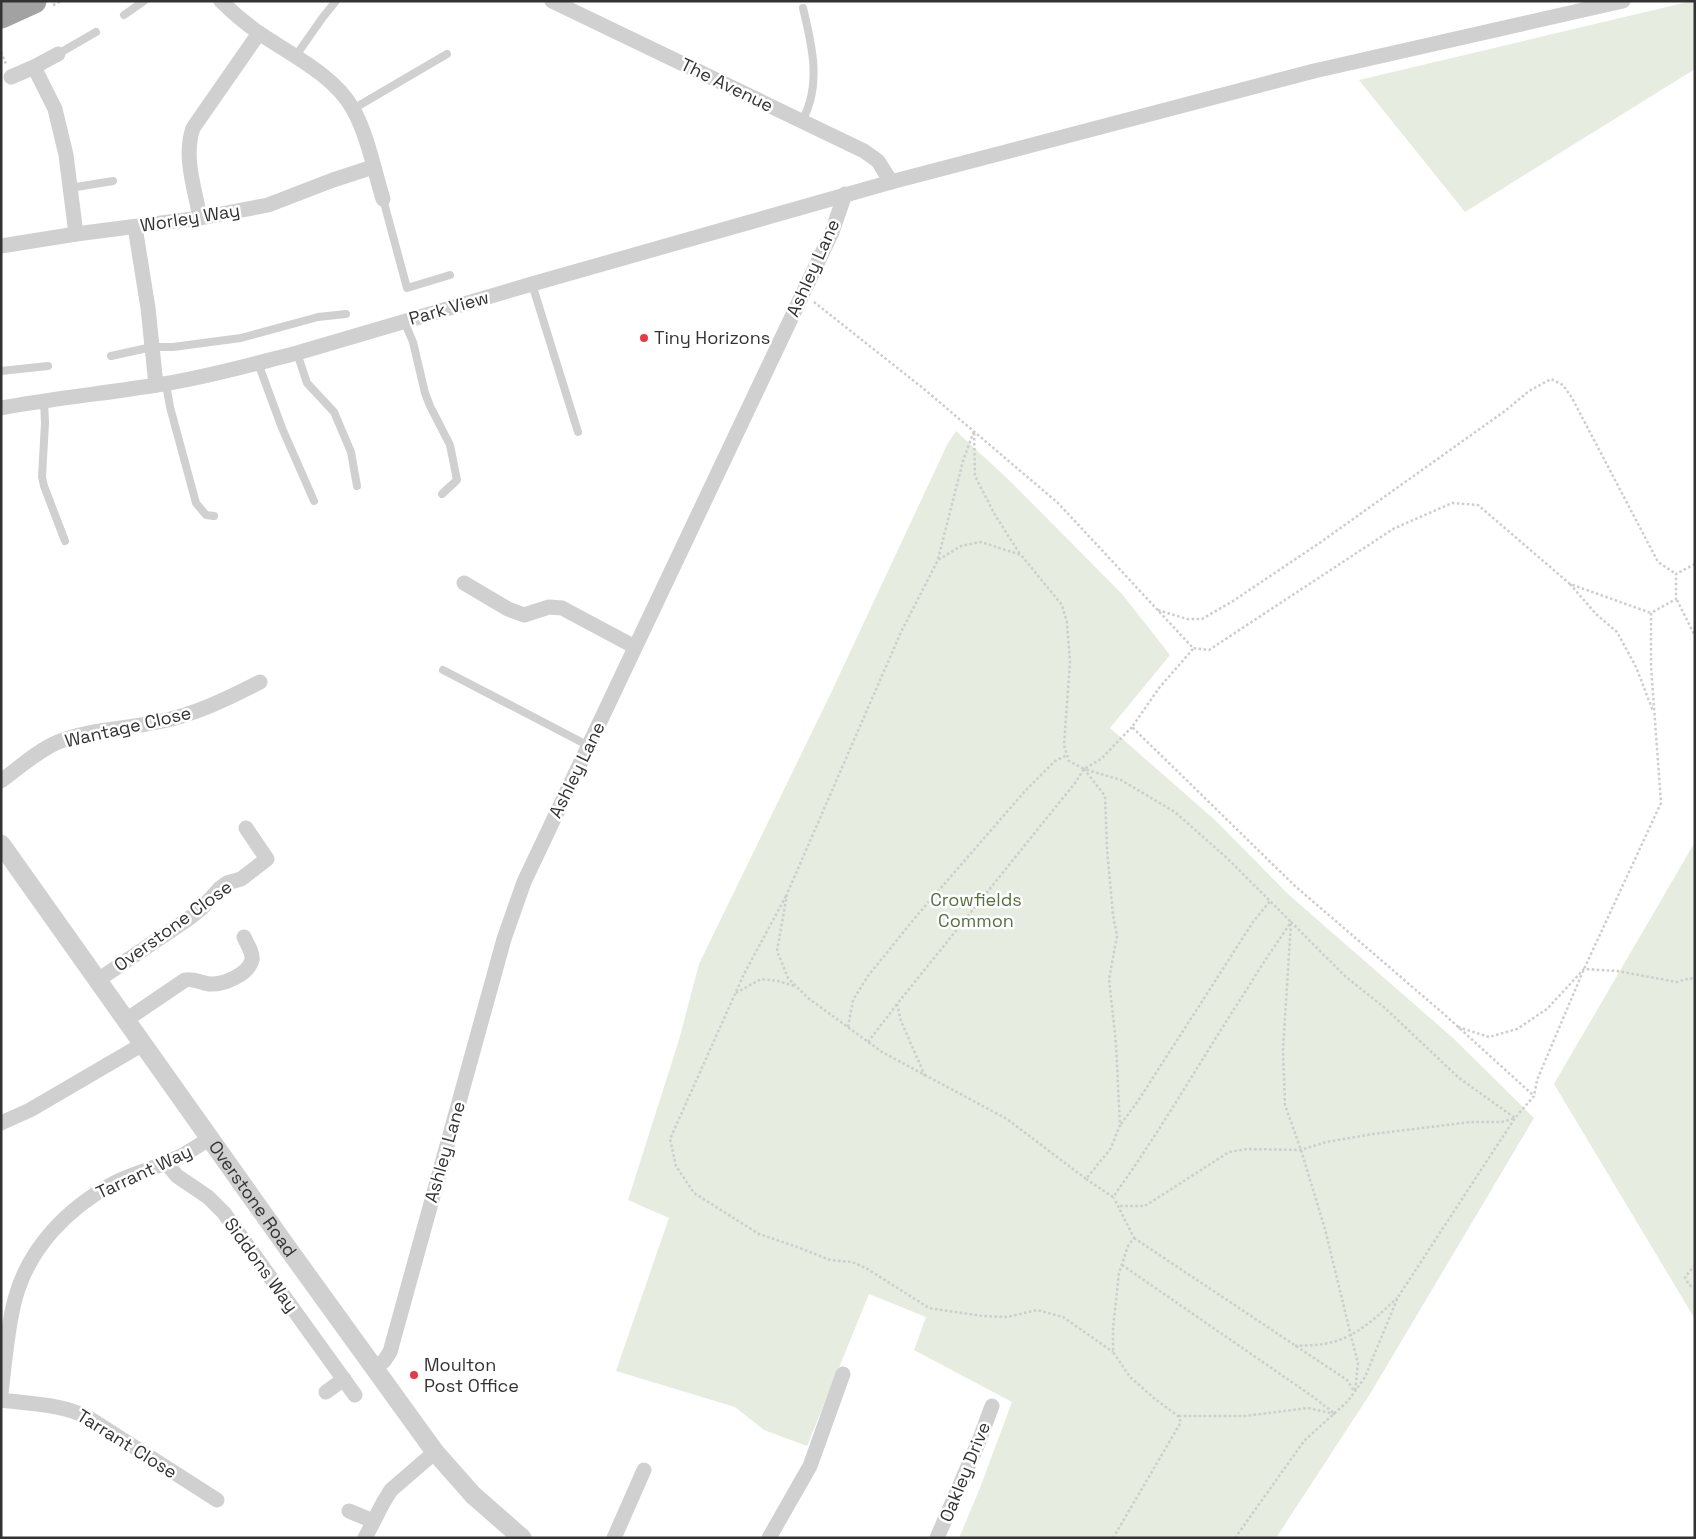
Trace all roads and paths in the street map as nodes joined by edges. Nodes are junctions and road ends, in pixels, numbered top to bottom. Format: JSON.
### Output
{"nodes":[{"id":1,"x":34,"y":1,"type":"edge"},
{"id":2,"x":144,"y":1,"type":"edge"},
{"id":3,"x":221,"y":1,"type":"edge"},
{"id":4,"x":336,"y":1,"type":"edge"},
{"id":5,"x":552,"y":1,"type":"edge"},
{"id":6,"x":1622,"y":1,"type":"edge"},
{"id":7,"x":1568,"y":7,"type":"edge"},
{"id":8,"x":802,"y":8,"type":"dead end"},
{"id":9,"x":124,"y":14,"type":"dead end"},
{"id":10,"x":1,"y":16,"type":"edge"},
{"id":11,"x":96,"y":32,"type":"dead end"},
{"id":12,"x":258,"y":33,"type":"junction"},
{"id":13,"x":58,"y":54,"type":"joint"},
{"id":14,"x":447,"y":54,"type":"dead end"},
{"id":15,"x":296,"y":57,"type":"junction"},
{"id":16,"x":34,"y":67,"type":"junction"},
{"id":17,"x":6,"y":79,"type":"edge"},
{"id":18,"x":353,"y":109,"type":"junction"},
{"id":19,"x":802,"y":121,"type":"junction"},
{"id":20,"x":373,"y":167,"type":"junction"},
{"id":21,"x":113,"y":181,"type":"dead end"},
{"id":22,"x":891,"y":182,"type":"junction"},
{"id":23,"x":70,"y":188,"type":"junction"},
{"id":24,"x":845,"y":194,"type":"junction"},
{"id":25,"x":383,"y":199,"type":"joint"},
{"id":26,"x":200,"y":218,"type":"junction"},
{"id":27,"x":135,"y":227,"type":"junction"},
{"id":28,"x":76,"y":234,"type":"junction"},
{"id":29,"x":1,"y":246,"type":"edge"},
{"id":30,"x":450,"y":274,"type":"dead end"},
{"id":31,"x":532,"y":284,"type":"junction"},
{"id":32,"x":803,"y":293,"type":"junction"},
{"id":33,"x":346,"y":314,"type":"dead end"},
{"id":34,"x":404,"y":320,"type":"junction"},
{"id":35,"x":152,"y":347,"type":"junction"},
{"id":36,"x":296,"y":353,"type":"junction"},
{"id":37,"x":111,"y":356,"type":"dead end"},
{"id":38,"x":258,"y":363,"type":"junction"},
{"id":39,"x":48,"y":366,"type":"dead end"},
{"id":40,"x":1,"y":371,"type":"edge"},
{"id":41,"x":161,"y":384,"type":"junction"},
{"id":42,"x":44,"y":400,"type":"junction"},
{"id":43,"x":1,"y":408,"type":"edge"},
{"id":44,"x":974,"y":431,"type":"junction"},
{"id":45,"x":578,"y":432,"type":"dead end"},
{"id":46,"x":357,"y":486,"type":"dead end"},
{"id":47,"x":442,"y":494,"type":"dead end"},
{"id":48,"x":314,"y":500,"type":"dead end"},
{"id":49,"x":214,"y":516,"type":"dead end"},
{"id":50,"x":65,"y":541,"type":"dead end"},
{"id":51,"x":1021,"y":555,"type":"junction"},
{"id":52,"x":938,"y":560,"type":"junction"},
{"id":53,"x":1695,"y":564,"type":"edge"},
{"id":54,"x":1676,"y":574,"type":"junction"},
{"id":55,"x":464,"y":583,"type":"dead end"},
{"id":56,"x":1570,"y":584,"type":"junction"},
{"id":57,"x":1676,"y":600,"type":"junction"},
{"id":58,"x":1157,"y":610,"type":"junction"},
{"id":59,"x":1651,"y":613,"type":"junction"},
{"id":60,"x":1695,"y":636,"type":"edge"},
{"id":61,"x":635,"y":647,"type":"junction"},
{"id":62,"x":1193,"y":648,"type":"junction"},
{"id":63,"x":443,"y":670,"type":"dead end"},
{"id":64,"x":260,"y":682,"type":"dead end"},
{"id":65,"x":1655,"y":715,"type":"junction"},
{"id":66,"x":1132,"y":727,"type":"junction"},
{"id":67,"x":589,"y":746,"type":"junction"},
{"id":68,"x":1067,"y":755,"type":"junction"},
{"id":69,"x":1084,"y":769,"type":"junction"},
{"id":70,"x":1,"y":781,"type":"edge"},
{"id":71,"x":246,"y":828,"type":"dead end"},
{"id":72,"x":1,"y":844,"type":"edge"},
{"id":73,"x":787,"y":894,"type":"junction"},
{"id":74,"x":1270,"y":901,"type":"junction"},
{"id":75,"x":1291,"y":922,"type":"junction"},
{"id":76,"x":244,"y":937,"type":"dead end"},
{"id":77,"x":1584,"y":969,"type":"junction"},
{"id":78,"x":98,"y":980,"type":"junction"},
{"id":79,"x":1695,"y":980,"type":"edge"},
{"id":80,"x":797,"y":986,"type":"junction"},
{"id":81,"x":735,"y":994,"type":"junction"},
{"id":82,"x":897,"y":1004,"type":"junction"},
{"id":83,"x":126,"y":1020,"type":"junction"},
{"id":84,"x":1457,"y":1026,"type":"junction"},
{"id":85,"x":848,"y":1027,"type":"junction"},
{"id":86,"x":868,"y":1042,"type":"junction"},
{"id":87,"x":143,"y":1044,"type":"junction"},
{"id":88,"x":925,"y":1076,"type":"junction"},
{"id":89,"x":1534,"y":1096,"type":"junction"},
{"id":90,"x":1515,"y":1118,"type":"junction"},
{"id":91,"x":1,"y":1123,"type":"edge"},
{"id":92,"x":1120,"y":1125,"type":"junction"},
{"id":93,"x":210,"y":1138,"type":"junction"},
{"id":94,"x":1301,"y":1150,"type":"junction"},
{"id":95,"x":166,"y":1163,"type":"junction"},
{"id":96,"x":1086,"y":1179,"type":"junction"},
{"id":97,"x":1113,"y":1197,"type":"junction"},
{"id":98,"x":1118,"y":1206,"type":"junction"},
{"id":99,"x":1134,"y":1238,"type":"junction"},
{"id":100,"x":1122,"y":1264,"type":"junction"},
{"id":101,"x":1695,"y":1265,"type":"edge"},
{"id":102,"x":1695,"y":1288,"type":"edge"},
{"id":103,"x":1398,"y":1297,"type":"junction"},
{"id":104,"x":1351,"y":1336,"type":"junction"},
{"id":105,"x":1295,"y":1346,"type":"junction"},
{"id":106,"x":1113,"y":1352,"type":"junction"},
{"id":107,"x":374,"y":1368,"type":"junction"},
{"id":108,"x":844,"y":1374,"type":"dead end"},
{"id":109,"x":344,"y":1379,"type":"junction"},
{"id":110,"x":326,"y":1392,"type":"dead end"},
{"id":111,"x":1355,"y":1392,"type":"junction"},
{"id":112,"x":1,"y":1393,"type":"edge"},
{"id":113,"x":355,"y":1395,"type":"dead end"},
{"id":114,"x":1,"y":1400,"type":"edge"},
{"id":115,"x":992,"y":1406,"type":"dead end"},
{"id":116,"x":1334,"y":1414,"type":"junction"},
{"id":117,"x":1178,"y":1416,"type":"junction"},
{"id":118,"x":435,"y":1452,"type":"junction"},
{"id":119,"x":644,"y":1470,"type":"dead end"},
{"id":120,"x":217,"y":1500,"type":"dead end"},
{"id":121,"x":349,"y":1511,"type":"dead end"},
{"id":122,"x":373,"y":1521,"type":"junction"},
{"id":123,"x":365,"y":1538,"type":"edge"},
{"id":124,"x":522,"y":1538,"type":"edge"},
{"id":125,"x":614,"y":1538,"type":"edge"},
{"id":126,"x":769,"y":1538,"type":"edge"},
{"id":127,"x":937,"y":1538,"type":"edge"},
{"id":128,"x":1112,"y":1538,"type":"edge"},
{"id":129,"x":1235,"y":1538,"type":"edge"}],
"edges":[{"from":1,"to":10,"type":"highway"},
{"from":2,"to":9,"type":"lane"},
{"from":3,"to":12,"type":"street"},
{"from":4,"to":15,"type":"lane"},
{"from":5,"to":19,"type":"street","name":"The Avenue"},
{"from":6,"to":7,"type":"street","name":"Park View"},
{"from":7,"to":22,"type":"street","name":"Park View"},
{"from":8,"to":19,"type":"lane"},
{"from":11,"to":13,"type":"lane"},
{"from":12,"to":15,"type":"street"},
{"from":12,"to":26,"type":"street"},
{"from":13,"to":16,"type":"street"},
{"from":14,"to":18,"type":"lane"},
{"from":15,"to":18,"type":"street"},
{"from":16,"to":17,"type":"street"},
{"from":16,"to":23,"type":"street"},
{"from":18,"to":20,"type":"street"},
{"from":19,"to":22,"type":"street","name":"The Avenue"},
{"from":20,"to":25,"type":"street"},
{"from":20,"to":26,"type":"street","name":"Worley Way"},
{"from":21,"to":23,"type":"lane"},
{"from":22,"to":24,"type":"street","name":"Park View"},
{"from":23,"to":28,"type":"street"},
{"from":24,"to":31,"type":"street","name":"Park View"},
{"from":24,"to":32,"type":"street","name":"Ashley Lane"},
{"from":25,"to":30,"type":"lane"},
{"from":26,"to":27,"type":"street","name":"Worley Way"},
{"from":27,"to":28,"type":"street","name":"Worley Way"},
{"from":27,"to":35,"type":"street"},
{"from":28,"to":29,"type":"street","name":"Worley Way"},
{"from":31,"to":34,"type":"street","name":"Park View"},
{"from":31,"to":45,"type":"lane"},
{"from":32,"to":44,"type":"path"},
{"from":32,"to":61,"type":"street","name":"Ashley Lane"},
{"from":33,"to":35,"type":"lane"},
{"from":34,"to":36,"type":"street","name":"Park View"},
{"from":34,"to":47,"type":"lane"},
{"from":35,"to":37,"type":"lane"},
{"from":35,"to":41,"type":"street"},
{"from":36,"to":38,"type":"street","name":"Park View"},
{"from":36,"to":46,"type":"lane"},
{"from":38,"to":41,"type":"street","name":"Park View"},
{"from":38,"to":48,"type":"lane"},
{"from":39,"to":40,"type":"lane"},
{"from":41,"to":42,"type":"street","name":"Park View"},
{"from":41,"to":49,"type":"lane"},
{"from":42,"to":43,"type":"street","name":"Park View"},
{"from":42,"to":50,"type":"lane"},
{"from":44,"to":51,"type":"path"},
{"from":44,"to":52,"type":"path"},
{"from":44,"to":58,"type":"path"},
{"from":51,"to":52,"type":"path"},
{"from":51,"to":68,"type":"path"},
{"from":52,"to":73,"type":"path"},
{"from":53,"to":54,"type":"path"},
{"from":54,"to":57,"type":"path"},
{"from":54,"to":58,"type":"path"},
{"from":55,"to":61,"type":"street"},
{"from":56,"to":59,"type":"path"},
{"from":56,"to":62,"type":"path"},
{"from":56,"to":65,"type":"path"},
{"from":57,"to":59,"type":"path"},
{"from":57,"to":60,"type":"path"},
{"from":58,"to":62,"type":"path"},
{"from":59,"to":65,"type":"path"},
{"from":61,"to":67,"type":"street","name":"Ashley Lane"},
{"from":62,"to":66,"type":"path"},
{"from":63,"to":67,"type":"lane"},
{"from":64,"to":70,"type":"street","name":"Wantage Close"},
{"from":65,"to":77,"type":"path"},
{"from":66,"to":69,"type":"path"},
{"from":66,"to":84,"type":"path"},
{"from":67,"to":107,"type":"street","name":"Ashley Lane"},
{"from":68,"to":69,"type":"path"},
{"from":68,"to":85,"type":"path"},
{"from":69,"to":74,"type":"path"},
{"from":69,"to":82,"type":"path"},
{"from":69,"to":92,"type":"path"},
{"from":71,"to":78,"type":"street","name":"Overstone Close"},
{"from":72,"to":78,"type":"street","name":"Overstone Road"},
{"from":73,"to":80,"type":"path"},
{"from":73,"to":81,"type":"path"},
{"from":74,"to":75,"type":"path"},
{"from":74,"to":92,"type":"path"},
{"from":75,"to":90,"type":"path"},
{"from":75,"to":94,"type":"path"},
{"from":75,"to":97,"type":"path"},
{"from":76,"to":83,"type":"street"},
{"from":77,"to":79,"type":"path"},
{"from":77,"to":84,"type":"path"},
{"from":77,"to":89,"type":"path"},
{"from":78,"to":83,"type":"street","name":"Overstone Road"},
{"from":80,"to":81,"type":"path"},
{"from":80,"to":85,"type":"path"},
{"from":81,"to":106,"type":"path"},
{"from":82,"to":86,"type":"path"},
{"from":82,"to":88,"type":"path"},
{"from":83,"to":87,"type":"street","name":"Overstone Road"},
{"from":84,"to":89,"type":"path"},
{"from":85,"to":86,"type":"path"},
{"from":86,"to":88,"type":"path"},
{"from":87,"to":91,"type":"street"},
{"from":87,"to":93,"type":"street","name":"Overstone Road"},
{"from":88,"to":96,"type":"path"},
{"from":89,"to":90,"type":"path"},
{"from":90,"to":94,"type":"path"},
{"from":90,"to":103,"type":"path"},
{"from":92,"to":96,"type":"path"},
{"from":93,"to":95,"type":"street","name":"Tarrant Way"},
{"from":93,"to":107,"type":"street","name":"Overstone Road"},
{"from":94,"to":98,"type":"path"},
{"from":94,"to":104,"type":"path"},
{"from":95,"to":109,"type":"street","name":"Siddons Way"},
{"from":95,"to":112,"type":"street","name":"Tarrant Way"},
{"from":96,"to":97,"type":"path"},
{"from":97,"to":98,"type":"path"},
{"from":98,"to":99,"type":"path"},
{"from":99,"to":100,"type":"path"},
{"from":99,"to":105,"type":"path"},
{"from":100,"to":106,"type":"path"},
{"from":100,"to":116,"type":"path"},
{"from":101,"to":102,"type":"path"},
{"from":103,"to":104,"type":"path"},
{"from":103,"to":111,"type":"path"},
{"from":104,"to":105,"type":"path"},
{"from":104,"to":111,"type":"path"},
{"from":105,"to":111,"type":"path"},
{"from":106,"to":117,"type":"path"},
{"from":107,"to":118,"type":"street","name":"Overstone Road"},
{"from":108,"to":126,"type":"street"},
{"from":109,"to":110,"type":"street"},
{"from":109,"to":113,"type":"street","name":"Siddons Way"},
{"from":111,"to":116,"type":"path"},
{"from":114,"to":120,"type":"street","name":"Tarrant Close"},
{"from":115,"to":127,"type":"street","name":"Oakley Drive"},
{"from":116,"to":117,"type":"path"},
{"from":116,"to":129,"type":"path"},
{"from":117,"to":128,"type":"path"},
{"from":118,"to":122,"type":"street"},
{"from":118,"to":124,"type":"street","name":"Overstone Road"},
{"from":119,"to":125,"type":"street"},
{"from":121,"to":122,"type":"street"},
{"from":122,"to":123,"type":"street"}]}
